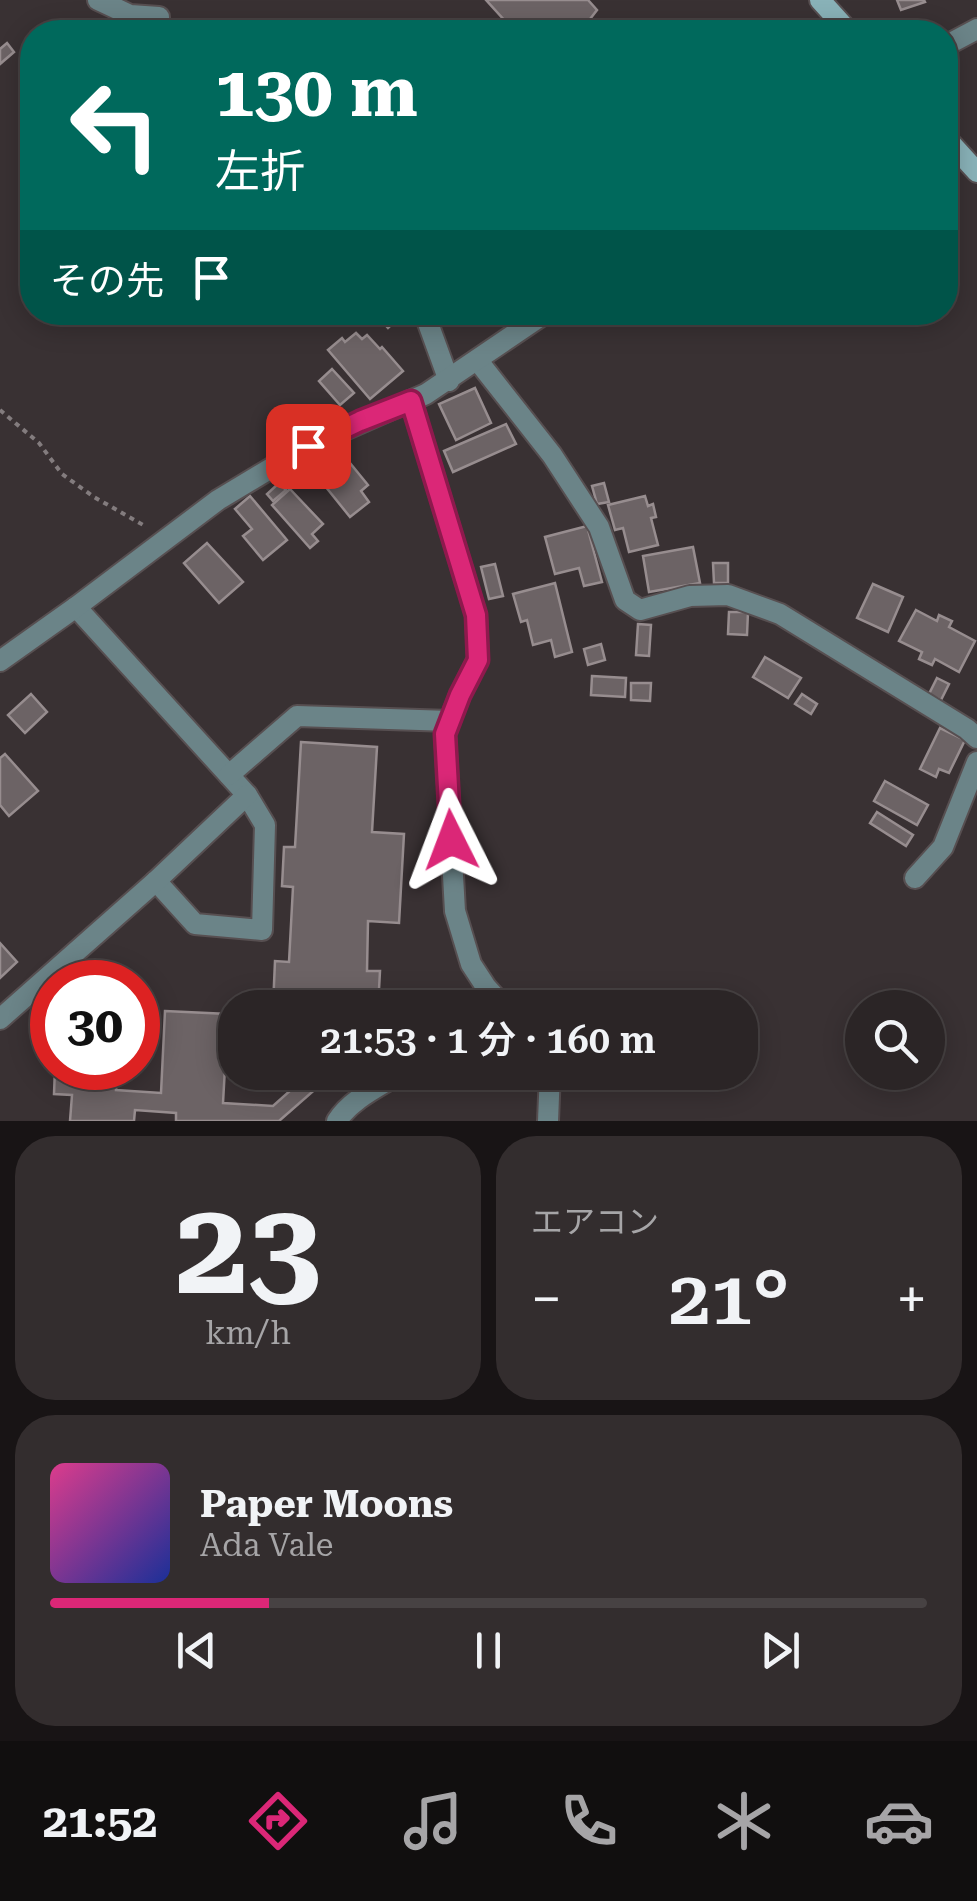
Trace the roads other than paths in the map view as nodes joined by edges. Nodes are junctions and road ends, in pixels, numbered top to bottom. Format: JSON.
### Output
{"nodes":[{"id":1,"x":98,"y":0,"type":"edge"},
{"id":2,"x":820,"y":0,"type":"edge"},
{"id":3,"x":158,"y":17,"type":"edge"},
{"id":4,"x":838,"y":20,"type":"edge"},
{"id":5,"x":958,"y":151,"type":"edge"},
{"id":6,"x":977,"y":172,"type":"edge"},
{"id":7,"x":429,"y":325,"type":"edge"},
{"id":8,"x":529,"y":325,"type":"edge"},
{"id":9,"x":478,"y":361,"type":"junction"},
{"id":10,"x":448,"y":381,"type":"junction"},
{"id":11,"x":411,"y":401,"type":"junction"},
{"id":12,"x":76,"y":607,"type":"junction"},
{"id":13,"x":0,"y":662,"type":"edge"},
{"id":14,"x":450,"y":721,"type":"junction"},
{"id":15,"x":977,"y":738,"type":"edge"},
{"id":16,"x":977,"y":762,"type":"edge"},
{"id":17,"x":229,"y":775,"type":"junction"},
{"id":18,"x":247,"y":795,"type":"junction"},
{"id":19,"x":915,"y":878,"type":"dead end"},
{"id":20,"x":156,"y":881,"type":"junction"},
{"id":21,"x":490,"y":990,"type":"edge"},
{"id":22,"x":0,"y":1019,"type":"edge"},
{"id":23,"x":374,"y":1090,"type":"edge"},
{"id":24,"x":549,"y":1090,"type":"edge"},
{"id":25,"x":337,"y":1121,"type":"edge"},
{"id":26,"x":548,"y":1121,"type":"edge"}],
"edges":[{"from":1,"to":3,"type":"street"},
{"from":2,"to":4,"type":"main road"},
{"from":5,"to":6,"type":"main road"},
{"from":7,"to":10,"type":"street"},
{"from":8,"to":9,"type":"street"},
{"from":9,"to":10,"type":"street"},
{"from":9,"to":15,"type":"street"},
{"from":10,"to":11,"type":"street"},
{"from":11,"to":12,"type":"street"},
{"from":11,"to":14,"type":"street"},
{"from":12,"to":13,"type":"street"},
{"from":12,"to":17,"type":"street"},
{"from":14,"to":17,"type":"street"},
{"from":14,"to":21,"type":"street"},
{"from":16,"to":19,"type":"street"},
{"from":17,"to":18,"type":"street"},
{"from":18,"to":20,"type":"street"},
{"from":18,"to":20,"type":"street"},
{"from":20,"to":22,"type":"street"},
{"from":23,"to":25,"type":"street"},
{"from":24,"to":26,"type":"street"}]}
